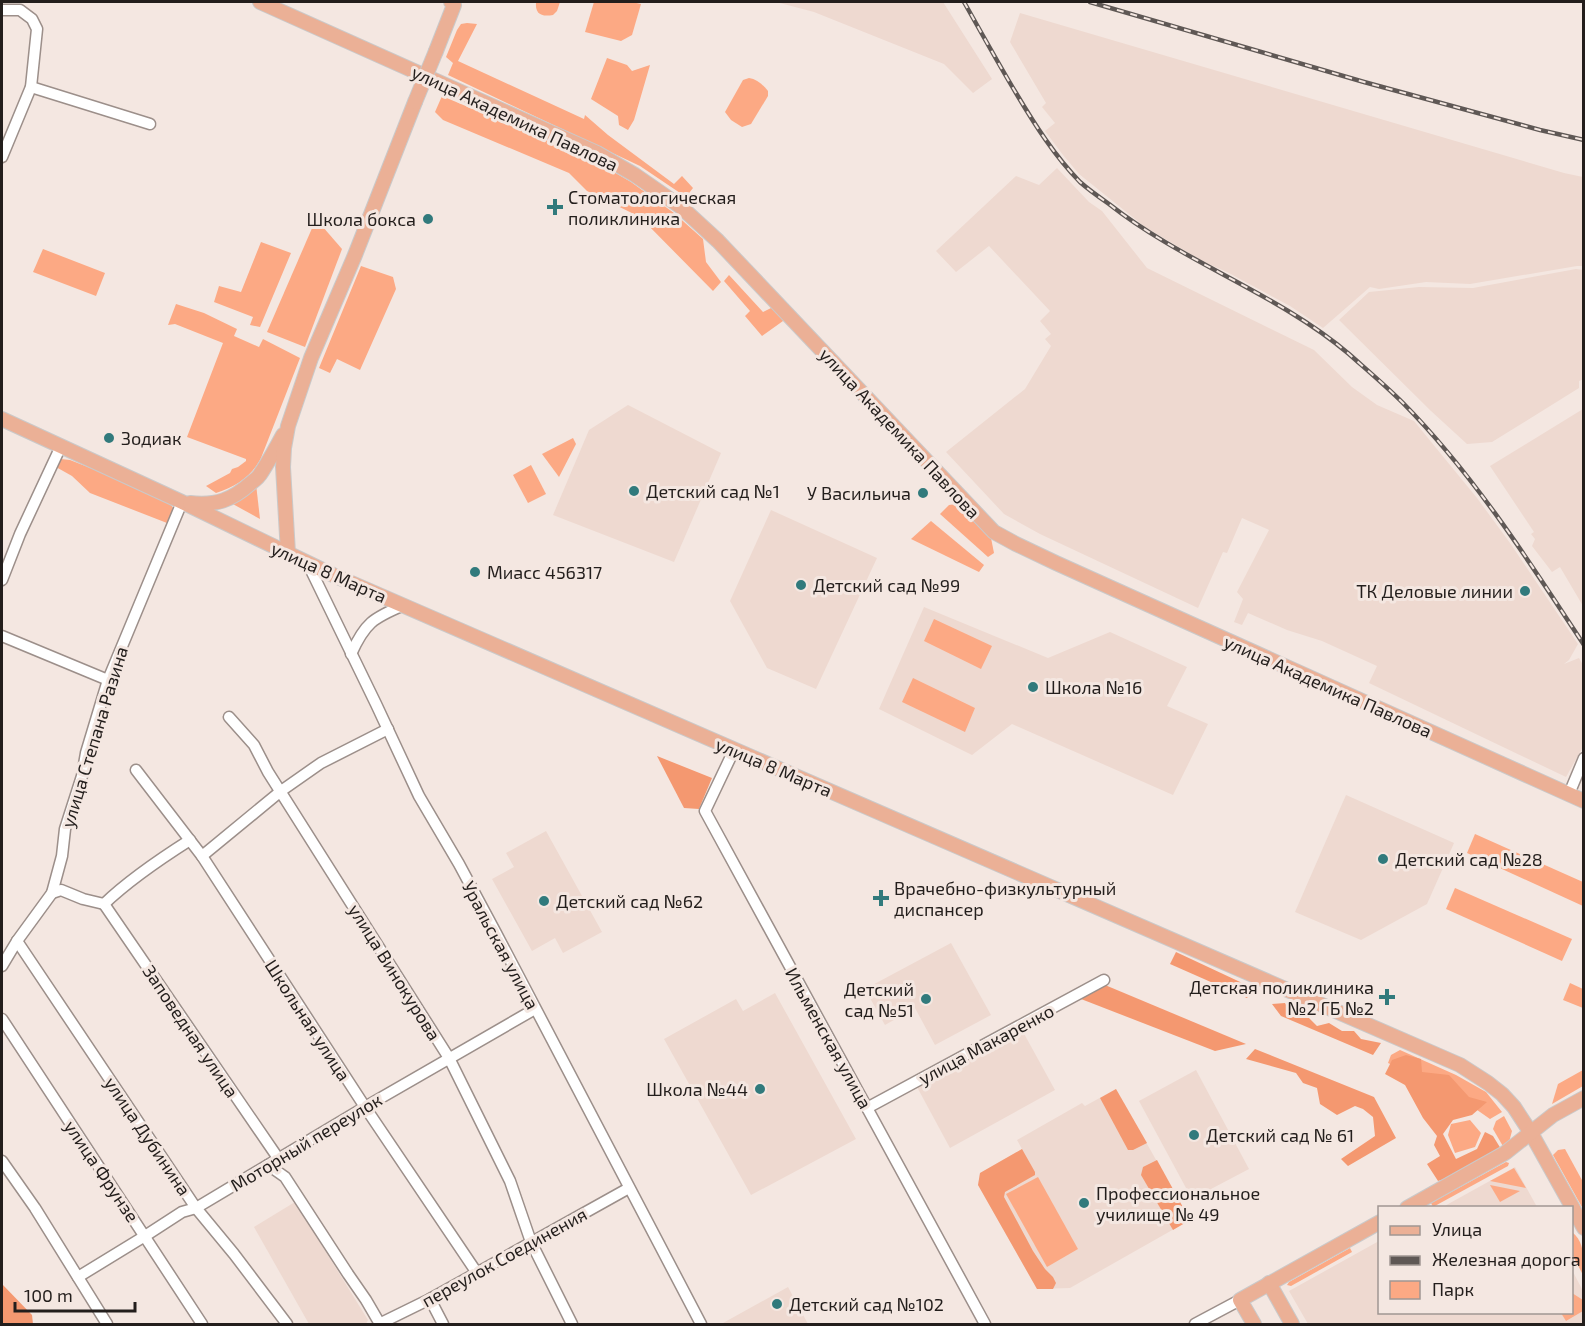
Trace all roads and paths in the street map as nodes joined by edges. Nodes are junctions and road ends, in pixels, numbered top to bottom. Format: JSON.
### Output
{"nodes":[{"id":1,"x":260,"y":2,"type":"edge"},
{"id":2,"x":453,"y":3,"type":"edge"},
{"id":3,"x":2,"y":10,"type":"edge"},
{"id":4,"x":32,"y":87,"type":"junction"},
{"id":5,"x":150,"y":124,"type":"dead end"},
{"id":6,"x":2,"y":157,"type":"edge"},
{"id":7,"x":2,"y":419,"type":"edge"},
{"id":8,"x":288,"y":426,"type":"junction"},
{"id":9,"x":61,"y":446,"type":"junction"},
{"id":10,"x":182,"y":502,"type":"junction"},
{"id":11,"x":288,"y":554,"type":"junction"},
{"id":12,"x":307,"y":562,"type":"junction"},
{"id":13,"x":2,"y":580,"type":"edge"},
{"id":14,"x":404,"y":605,"type":"junction"},
{"id":15,"x":2,"y":636,"type":"edge"},
{"id":16,"x":351,"y":654,"type":"junction"},
{"id":17,"x":108,"y":680,"type":"junction"},
{"id":18,"x":229,"y":717,"type":"dead end"},
{"id":19,"x":388,"y":729,"type":"junction"},
{"id":20,"x":734,"y":750,"type":"junction"},
{"id":21,"x":1584,"y":758,"type":"edge"},
{"id":22,"x":136,"y":770,"type":"dead end"},
{"id":23,"x":281,"y":791,"type":"junction"},
{"id":24,"x":1569,"y":794,"type":"junction"},
{"id":25,"x":1584,"y":801,"type":"edge"},
{"id":26,"x":190,"y":840,"type":"junction"},
{"id":27,"x":202,"y":856,"type":"junction"},
{"id":28,"x":52,"y":894,"type":"junction"},
{"id":29,"x":104,"y":904,"type":"junction"},
{"id":30,"x":17,"y":941,"type":"junction"},
{"id":31,"x":2,"y":966,"type":"edge"},
{"id":32,"x":1104,"y":980,"type":"dead end"},
{"id":33,"x":535,"y":1009,"type":"junction"},
{"id":34,"x":2,"y":1019,"type":"edge"},
{"id":35,"x":449,"y":1058,"type":"junction"},
{"id":36,"x":1584,"y":1098,"type":"edge"},
{"id":37,"x":364,"y":1107,"type":"junction"},
{"id":38,"x":867,"y":1108,"type":"junction"},
{"id":39,"x":1531,"y":1133,"type":"junction"},
{"id":40,"x":278,"y":1158,"type":"junction"},
{"id":41,"x":2,"y":1161,"type":"edge"},
{"id":42,"x":268,"y":1165,"type":"junction"},
{"id":43,"x":629,"y":1188,"type":"junction"},
{"id":44,"x":1411,"y":1206,"type":"edge"},
{"id":45,"x":1572,"y":1206,"type":"edge"},
{"id":46,"x":196,"y":1208,"type":"junction"},
{"id":47,"x":1573,"y":1208,"type":"edge"},
{"id":48,"x":1378,"y":1223,"type":"edge"},
{"id":49,"x":1584,"y":1228,"type":"edge"},
{"id":50,"x":146,"y":1236,"type":"junction"},
{"id":51,"x":531,"y":1242,"type":"junction"},
{"id":52,"x":477,"y":1272,"type":"junction"},
{"id":53,"x":78,"y":1277,"type":"junction"},
{"id":54,"x":1269,"y":1283,"type":"junction"},
{"id":55,"x":430,"y":1299,"type":"junction"},
{"id":56,"x":1240,"y":1300,"type":"junction"},
{"id":57,"x":108,"y":1324,"type":"edge"},
{"id":58,"x":202,"y":1324,"type":"edge"},
{"id":59,"x":287,"y":1324,"type":"edge"},
{"id":60,"x":380,"y":1324,"type":"edge"},
{"id":61,"x":443,"y":1324,"type":"edge"},
{"id":62,"x":572,"y":1324,"type":"edge"},
{"id":63,"x":701,"y":1324,"type":"edge"},
{"id":64,"x":984,"y":1324,"type":"edge"},
{"id":65,"x":1195,"y":1324,"type":"edge"},
{"id":66,"x":1254,"y":1324,"type":"edge"},
{"id":67,"x":1292,"y":1324,"type":"edge"}],
"edges":[{"from":1,"to":24,"type":"main road","name":"улица Академика Павлова"},
{"from":2,"to":8,"type":"main road","bridge":true},
{"from":3,"to":4,"type":"street"},
{"from":4,"to":5,"type":"street"},
{"from":4,"to":6,"type":"street"},
{"from":7,"to":9,"type":"main road","name":"улица 8 Марта"},
{"from":8,"to":10,"type":"main road"},
{"from":8,"to":11,"type":"main road"},
{"from":9,"to":10,"type":"main road","name":"улица 8 Марта"},
{"from":9,"to":13,"type":"street"},
{"from":10,"to":11,"type":"main road","name":"улица 8 Марта"},
{"from":10,"to":17,"type":"street","name":"улица Степана Разина"},
{"from":11,"to":12,"type":"main road","name":"улица 8 Марта"},
{"from":12,"to":14,"type":"main road","name":"улица 8 Марта"},
{"from":12,"to":16,"type":"street","name":"Уральская улица"},
{"from":14,"to":16,"type":"street"},
{"from":14,"to":20,"type":"main road","name":"улица 8 Марта"},
{"from":15,"to":17,"type":"street"},
{"from":16,"to":19,"type":"street","name":"Уральская улица"},
{"from":17,"to":28,"type":"street","name":"улица Степана Разина"},
{"from":18,"to":23,"type":"street","name":"улица Винокурова"},
{"from":19,"to":23,"type":"street"},
{"from":19,"to":33,"type":"street","name":"Уральская улица"},
{"from":20,"to":38,"type":"street","name":"Ильменская улица"},
{"from":20,"to":39,"type":"main road","name":"улица 8 Марта"},
{"from":21,"to":24,"type":"street"},
{"from":22,"to":26,"type":"street","name":"Школьная улица"},
{"from":23,"to":27,"type":"street"},
{"from":23,"to":35,"type":"street","name":"улица Винокурова"},
{"from":24,"to":25,"type":"main road","name":"улица Академика Павлова"},
{"from":26,"to":27,"type":"street","name":"Школьная улица"},
{"from":26,"to":29,"type":"street"},
{"from":27,"to":37,"type":"street","name":"Школьная улица"},
{"from":28,"to":29,"type":"street"},
{"from":28,"to":30,"type":"street","name":"улица Степана Разина"},
{"from":29,"to":40,"type":"street","name":"Заповедная улица"},
{"from":30,"to":31,"type":"street","name":"улица Степана Разина"},
{"from":30,"to":46,"type":"street","name":"улица Дубинина"},
{"from":32,"to":38,"type":"street","name":"улица Макаренко"},
{"from":33,"to":35,"type":"street","name":"Моторный переулок"},
{"from":33,"to":43,"type":"street","name":"Уральская улица"},
{"from":34,"to":50,"type":"street","name":"улица Фрунзе"},
{"from":35,"to":37,"type":"street","name":"Моторный переулок"},
{"from":35,"to":51,"type":"street","name":"улица Винокурова"},
{"from":36,"to":39,"type":"main road"},
{"from":37,"to":40,"type":"street","name":"Моторный переулок"},
{"from":37,"to":52,"type":"street","name":"Школьная улица"},
{"from":38,"to":64,"type":"street","name":"Ильменская улица"},
{"from":39,"to":44,"type":"main road"},
{"from":39,"to":45,"type":"main road","name":"улица 8 Марта"},
{"from":40,"to":42,"type":"street","name":"Моторный переулок"},
{"from":41,"to":53,"type":"street"},
{"from":42,"to":46,"type":"street","name":"Моторный переулок"},
{"from":42,"to":60,"type":"street"},
{"from":43,"to":51,"type":"street","name":"переулок Соединения"},
{"from":43,"to":63,"type":"street","name":"Уральская улица"},
{"from":46,"to":50,"type":"street","name":"Моторный переулок"},
{"from":46,"to":59,"type":"street","name":"улица Дубинина"},
{"from":47,"to":49,"type":"main road","name":"улица 8 Марта"},
{"from":48,"to":54,"type":"main road"},
{"from":50,"to":53,"type":"street","name":"Моторный переулок"},
{"from":50,"to":58,"type":"street","name":"улица Фрунзе"},
{"from":51,"to":52,"type":"street","name":"переулок Соединения"},
{"from":51,"to":62,"type":"street","name":"улица Винокурова"},
{"from":52,"to":55,"type":"street","name":"переулок Соединения"},
{"from":53,"to":57,"type":"street"},
{"from":54,"to":56,"type":"main road"},
{"from":54,"to":67,"type":"main road"},
{"from":55,"to":60,"type":"street","name":"переулок Соединения"},
{"from":55,"to":61,"type":"street"},
{"from":56,"to":65,"type":"street"},
{"from":56,"to":66,"type":"main road"}]}
